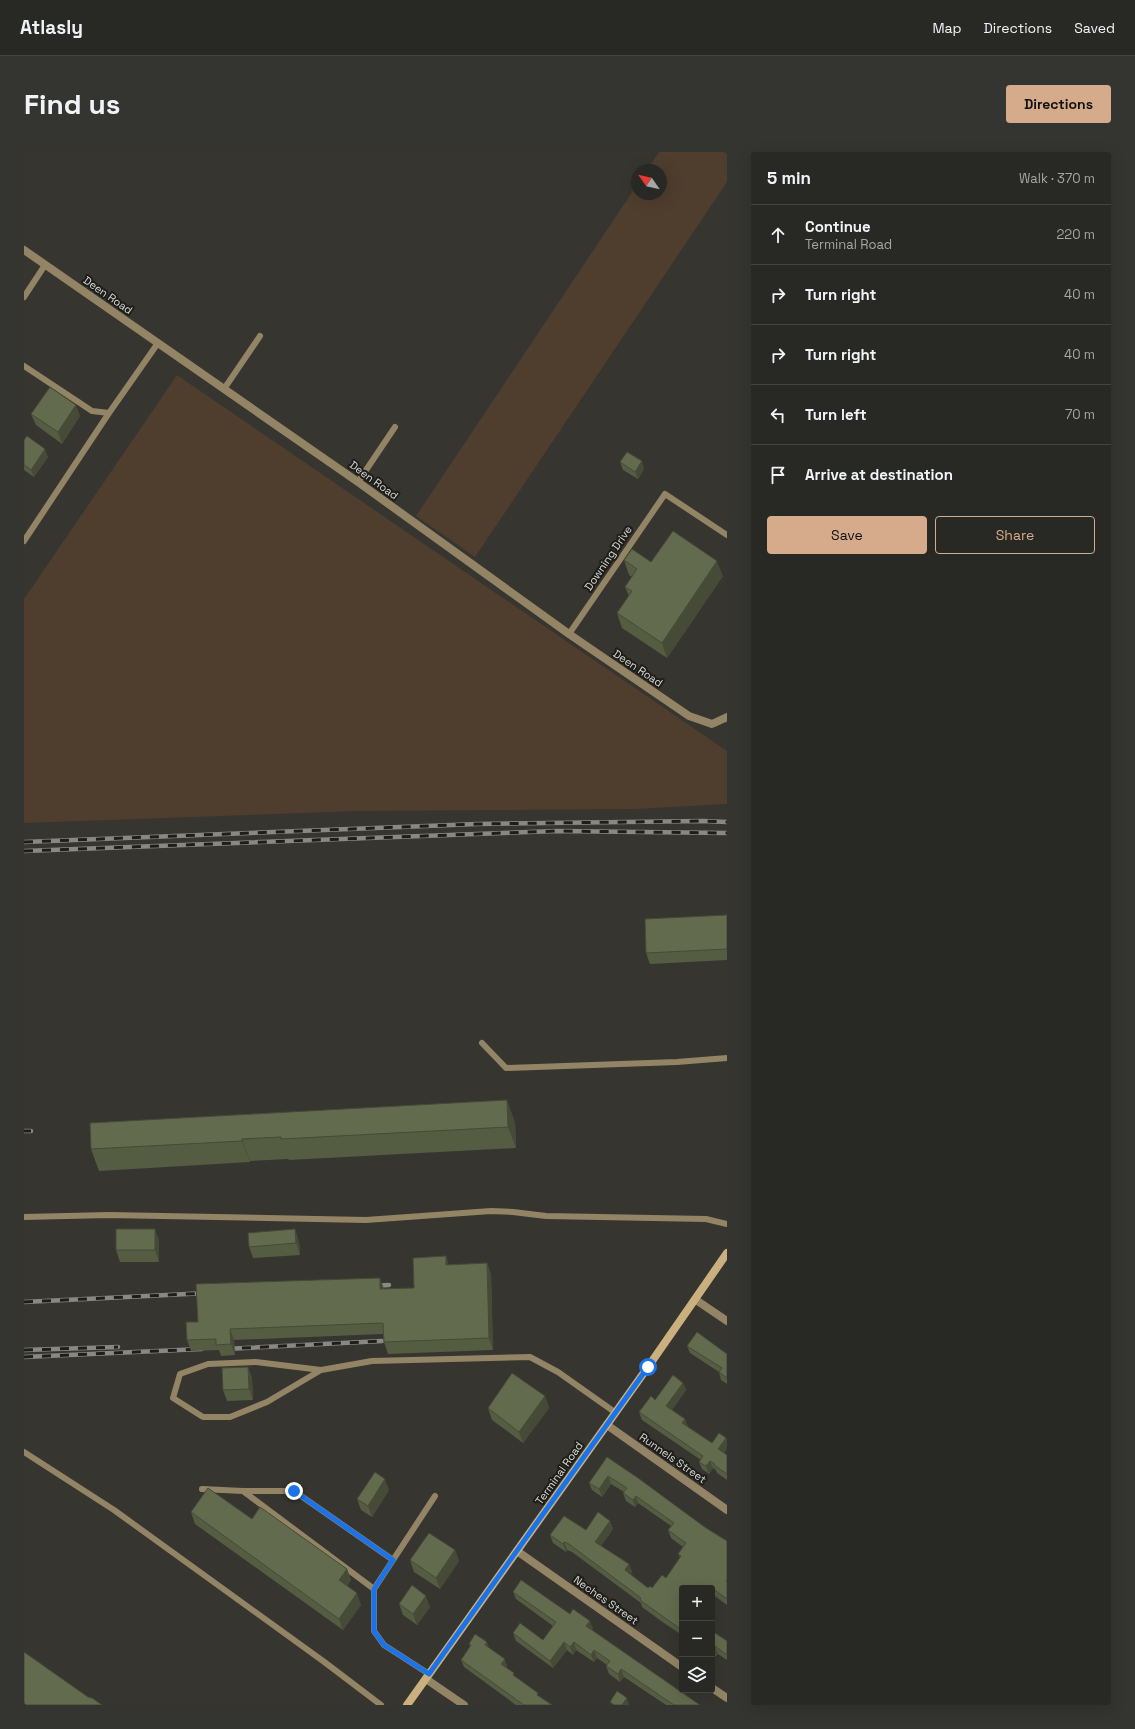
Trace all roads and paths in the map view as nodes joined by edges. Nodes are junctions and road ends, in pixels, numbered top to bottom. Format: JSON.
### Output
{"nodes":[{"id":1,"x":24,"y":250,"type":"edge"},
{"id":2,"x":46,"y":265,"type":"junction"},
{"id":3,"x":24,"y":297,"type":"edge"},
{"id":4,"x":260,"y":336,"type":"dead end"},
{"id":5,"x":158,"y":342,"type":"junction"},
{"id":6,"x":24,"y":366,"type":"edge"},
{"id":7,"x":224,"y":389,"type":"junction"},
{"id":8,"x":109,"y":413,"type":"junction"},
{"id":9,"x":395,"y":427,"type":"dead end"},
{"id":10,"x":358,"y":482,"type":"junction"},
{"id":11,"x":727,"y":535,"type":"edge"},
{"id":12,"x":24,"y":541,"type":"edge"},
{"id":13,"x":569,"y":634,"type":"junction"},
{"id":14,"x":727,"y":717,"type":"edge"},
{"id":15,"x":482,"y":1043,"type":"dead end"},
{"id":16,"x":727,"y":1058,"type":"edge"},
{"id":17,"x":24,"y":1217,"type":"edge"},
{"id":18,"x":727,"y":1224,"type":"edge"},
{"id":19,"x":727,"y":1253,"type":"edge"},
{"id":20,"x":696,"y":1300,"type":"junction"},
{"id":21,"x":727,"y":1321,"type":"edge"},
{"id":22,"x":322,"y":1370,"type":"junction"},
{"id":23,"x":616,"y":1413,"type":"junction"},
{"id":24,"x":607,"y":1425,"type":"junction"},
{"id":25,"x":24,"y":1452,"type":"edge"},
{"id":26,"x":202,"y":1489,"type":"dead end"},
{"id":27,"x":243,"y":1491,"type":"junction"},
{"id":28,"x":435,"y":1496,"type":"dead end"},
{"id":29,"x":727,"y":1510,"type":"edge"},
{"id":30,"x":517,"y":1551,"type":"junction"},
{"id":31,"x":393,"y":1560,"type":"junction"},
{"id":32,"x":374,"y":1589,"type":"junction"},
{"id":33,"x":679,"y":1665,"type":"edge"},
{"id":34,"x":428,"y":1677,"type":"junction"},
{"id":35,"x":715,"y":1690,"type":"edge"},
{"id":36,"x":727,"y":1698,"type":"edge"},
{"id":37,"x":381,"y":1705,"type":"edge"},
{"id":38,"x":407,"y":1705,"type":"edge"},
{"id":39,"x":464,"y":1705,"type":"edge"}],
"edges":[{"from":1,"to":2,"type":"street","name":"Deen Road"},
{"from":2,"to":3,"type":"lane"},
{"from":2,"to":5,"type":"street","name":"Deen Road"},
{"from":4,"to":7,"type":"lane"},
{"from":5,"to":7,"type":"street","name":"Deen Road"},
{"from":5,"to":8,"type":"lane"},
{"from":6,"to":8,"type":"lane"},
{"from":7,"to":10,"type":"street","name":"Deen Road"},
{"from":8,"to":12,"type":"lane"},
{"from":9,"to":10,"type":"lane"},
{"from":10,"to":13,"type":"street","name":"Deen Road"},
{"from":11,"to":13,"type":"lane","name":"Downing Drive"},
{"from":13,"to":14,"type":"street","name":"Deen Road"},
{"from":15,"to":16,"type":"lane"},
{"from":17,"to":18,"type":"lane"},
{"from":19,"to":20,"type":"main road","name":"Terminal Road"},
{"from":20,"to":21,"type":"street"},
{"from":20,"to":23,"type":"main road","name":"Terminal Road"},
{"from":22,"to":22,"type":"lane"},
{"from":22,"to":23,"type":"lane"},
{"from":23,"to":24,"type":"main road","name":"Terminal Road"},
{"from":24,"to":29,"type":"street","name":"Runnels Street"},
{"from":24,"to":30,"type":"main road","name":"Terminal Road"},
{"from":25,"to":37,"type":"lane"},
{"from":26,"to":27,"type":"lane"},
{"from":27,"to":31,"type":"lane"},
{"from":27,"to":32,"type":"lane"},
{"from":28,"to":31,"type":"lane"},
{"from":30,"to":33,"type":"street","name":"Neches Street"},
{"from":30,"to":34,"type":"main road","name":"Terminal Road"},
{"from":31,"to":32,"type":"lane"},
{"from":32,"to":34,"type":"lane"},
{"from":34,"to":38,"type":"main road","name":"Terminal Road"},
{"from":34,"to":39,"type":"street"},
{"from":35,"to":36,"type":"street"}]}
